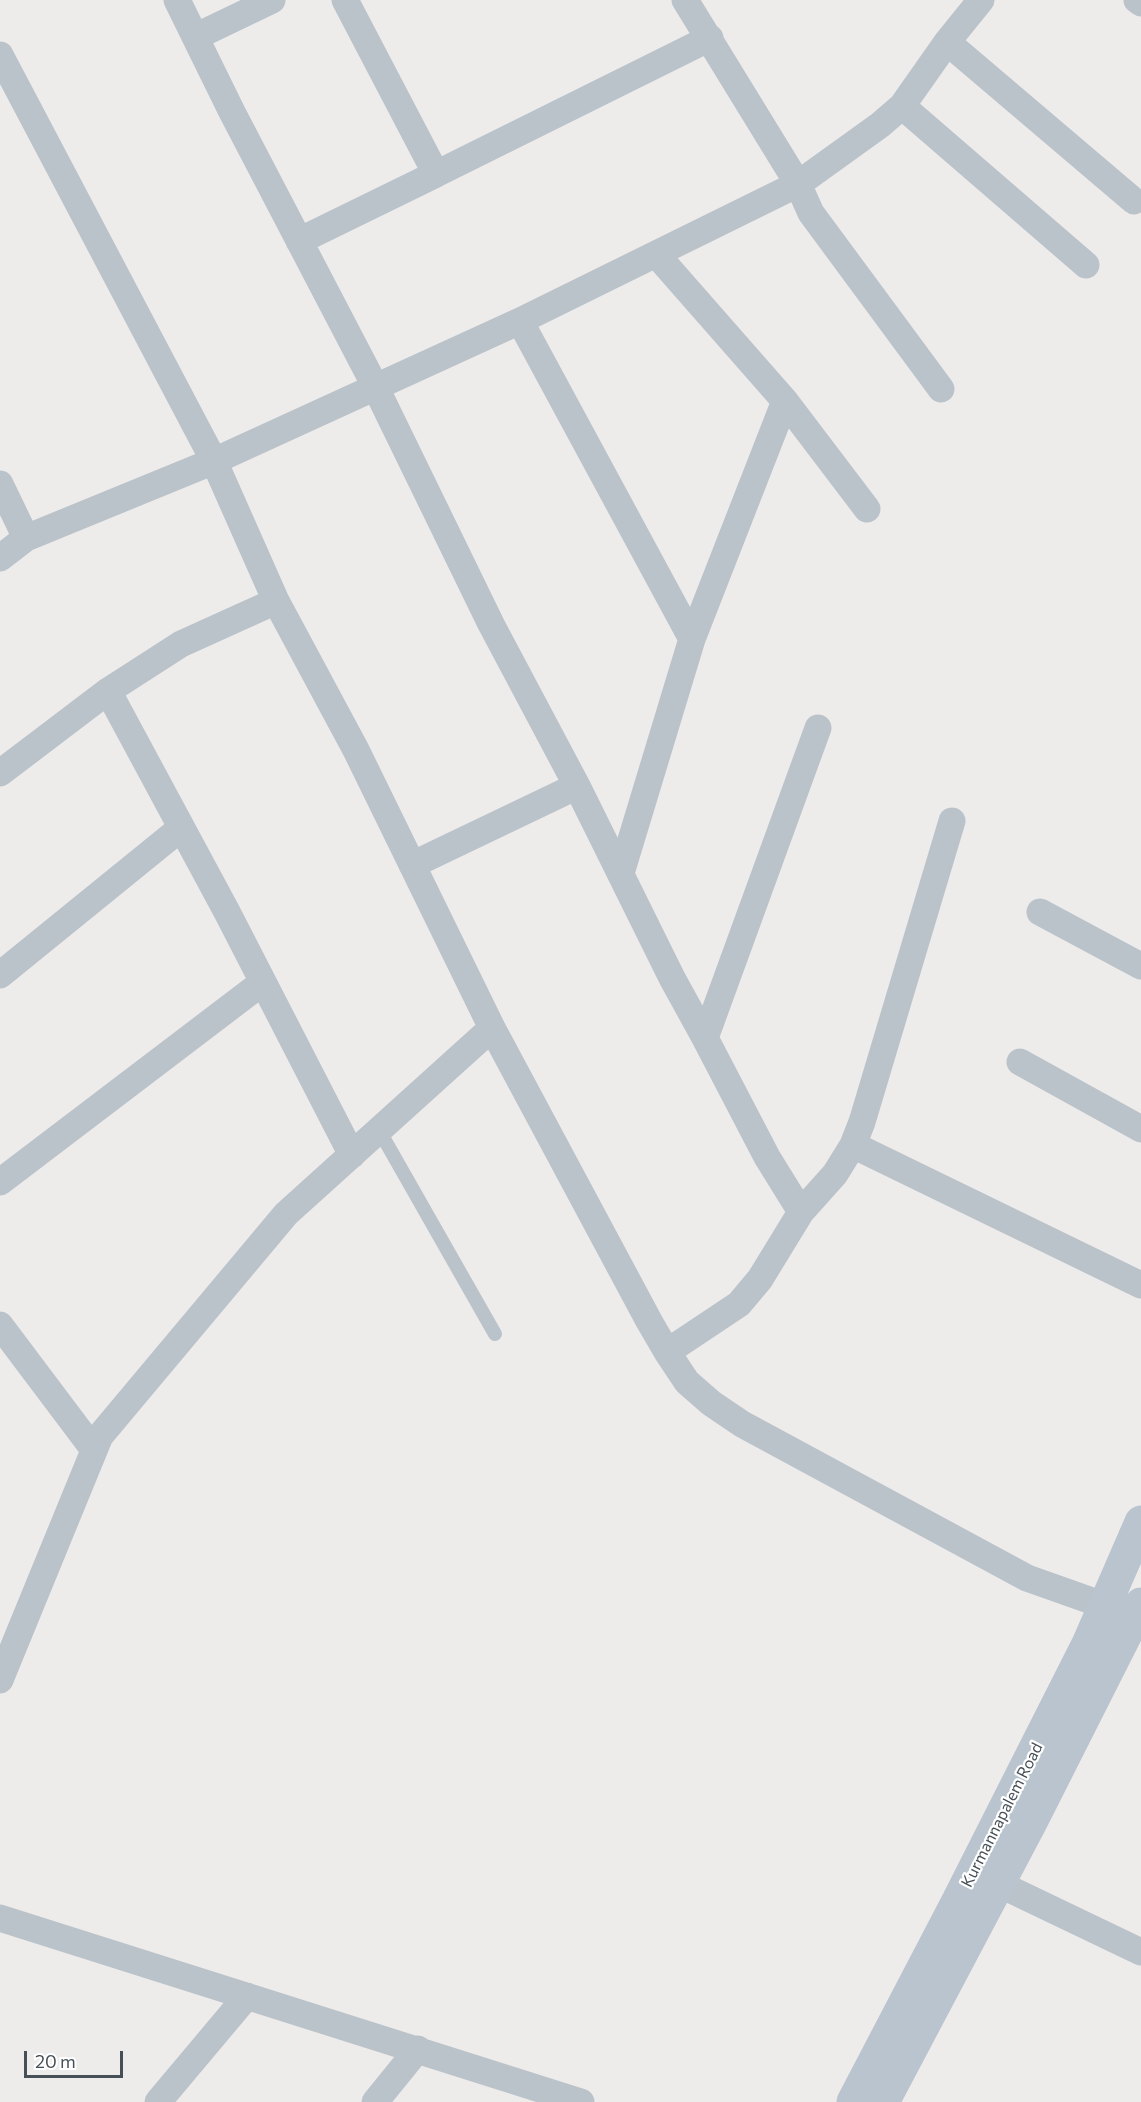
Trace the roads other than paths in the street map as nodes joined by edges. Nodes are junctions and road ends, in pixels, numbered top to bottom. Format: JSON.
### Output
{"nodes":[{"id":1,"x":177,"y":0,"type":"edge"},
{"id":2,"x":272,"y":0,"type":"edge"},
{"id":3,"x":345,"y":0,"type":"edge"},
{"id":4,"x":685,"y":0,"type":"edge"},
{"id":5,"x":981,"y":0,"type":"edge"},
{"id":6,"x":1137,"y":0,"type":"edge"},
{"id":7,"x":1141,"y":3,"type":"edge"},
{"id":8,"x":195,"y":37,"type":"junction"},
{"id":9,"x":710,"y":38,"type":"junction"},
{"id":10,"x":947,"y":42,"type":"junction"},
{"id":11,"x":0,"y":55,"type":"edge"},
{"id":12,"x":902,"y":106,"type":"junction"},
{"id":13,"x":436,"y":174,"type":"junction"},
{"id":14,"x":798,"y":184,"type":"junction"},
{"id":15,"x":1134,"y":201,"type":"dead end"},
{"id":16,"x":300,"y":241,"type":"junction"},
{"id":17,"x":656,"y":254,"type":"junction"},
{"id":18,"x":1086,"y":265,"type":"dead end"},
{"id":19,"x":520,"y":321,"type":"junction"},
{"id":20,"x":375,"y":386,"type":"junction"},
{"id":21,"x":941,"y":388,"type":"dead end"},
{"id":22,"x":785,"y":402,"type":"junction"},
{"id":23,"x":214,"y":460,"type":"junction"},
{"id":24,"x":0,"y":484,"type":"edge"},
{"id":25,"x":867,"y":509,"type":"dead end"},
{"id":26,"x":26,"y":538,"type":"junction"},
{"id":27,"x":0,"y":558,"type":"edge"},
{"id":28,"x":276,"y":600,"type":"junction"},
{"id":29,"x":692,"y":639,"type":"junction"},
{"id":30,"x":108,"y":691,"type":"junction"},
{"id":31,"x":818,"y":728,"type":"dead end"},
{"id":32,"x":0,"y":773,"type":"edge"},
{"id":33,"x":577,"y":786,"type":"junction"},
{"id":34,"x":952,"y":821,"type":"dead end"},
{"id":35,"x":181,"y":828,"type":"junction"},
{"id":36,"x":412,"y":865,"type":"junction"},
{"id":37,"x":621,"y":873,"type":"junction"},
{"id":38,"x":1040,"y":912,"type":"dead end"},
{"id":39,"x":1141,"y":966,"type":"edge"},
{"id":40,"x":0,"y":975,"type":"edge"},
{"id":41,"x":263,"y":982,"type":"junction"},
{"id":42,"x":492,"y":1028,"type":"junction"},
{"id":43,"x":705,"y":1038,"type":"junction"},
{"id":44,"x":1020,"y":1062,"type":"dead end"},
{"id":45,"x":1141,"y":1129,"type":"edge"},
{"id":46,"x":379,"y":1130,"type":"junction"},
{"id":47,"x":853,"y":1145,"type":"junction"},
{"id":48,"x":352,"y":1155,"type":"junction"},
{"id":49,"x":0,"y":1182,"type":"edge"},
{"id":50,"x":801,"y":1212,"type":"junction"},
{"id":51,"x":1141,"y":1285,"type":"edge"},
{"id":52,"x":1,"y":1329,"type":"edge"},
{"id":53,"x":495,"y":1334,"type":"dead end"},
{"id":54,"x":667,"y":1352,"type":"junction"},
{"id":55,"x":94,"y":1450,"type":"junction"},
{"id":56,"x":1141,"y":1522,"type":"edge"},
{"id":57,"x":1131,"y":1611,"type":"edge"},
{"id":58,"x":0,"y":1680,"type":"edge"},
{"id":59,"x":999,"y":1884,"type":"junction"},
{"id":60,"x":0,"y":1918,"type":"edge"},
{"id":61,"x":1141,"y":1952,"type":"edge"},
{"id":62,"x":247,"y":1996,"type":"junction"},
{"id":63,"x":418,"y":2049,"type":"junction"},
{"id":64,"x":158,"y":2102,"type":"edge"},
{"id":65,"x":375,"y":2102,"type":"edge"},
{"id":66,"x":581,"y":2102,"type":"edge"},
{"id":67,"x":853,"y":2102,"type":"edge"},
{"id":68,"x":884,"y":2102,"type":"edge"}],
"edges":[{"from":1,"to":8,"type":"street"},
{"from":2,"to":8,"type":"street"},
{"from":3,"to":13,"type":"street"},
{"from":4,"to":9,"type":"street"},
{"from":5,"to":10,"type":"street"},
{"from":6,"to":7,"type":"street"},
{"from":8,"to":16,"type":"street"},
{"from":9,"to":13,"type":"street"},
{"from":9,"to":14,"type":"street"},
{"from":10,"to":12,"type":"street"},
{"from":10,"to":15,"type":"street"},
{"from":11,"to":23,"type":"street"},
{"from":12,"to":14,"type":"street"},
{"from":12,"to":18,"type":"street"},
{"from":13,"to":16,"type":"street"},
{"from":14,"to":17,"type":"street"},
{"from":14,"to":21,"type":"street"},
{"from":16,"to":20,"type":"street"},
{"from":17,"to":19,"type":"street"},
{"from":17,"to":22,"type":"street"},
{"from":19,"to":20,"type":"street"},
{"from":19,"to":29,"type":"street"},
{"from":20,"to":23,"type":"street"},
{"from":20,"to":33,"type":"street"},
{"from":22,"to":25,"type":"street"},
{"from":22,"to":29,"type":"street"},
{"from":23,"to":26,"type":"street"},
{"from":23,"to":28,"type":"street"},
{"from":24,"to":26,"type":"street"},
{"from":26,"to":27,"type":"street"},
{"from":28,"to":30,"type":"street"},
{"from":28,"to":36,"type":"street"},
{"from":29,"to":37,"type":"street"},
{"from":30,"to":32,"type":"street"},
{"from":30,"to":35,"type":"street"},
{"from":31,"to":43,"type":"street"},
{"from":33,"to":36,"type":"street"},
{"from":33,"to":37,"type":"street"},
{"from":34,"to":47,"type":"street"},
{"from":35,"to":40,"type":"street"},
{"from":35,"to":41,"type":"street"},
{"from":36,"to":42,"type":"street"},
{"from":37,"to":43,"type":"street"},
{"from":38,"to":39,"type":"street"},
{"from":41,"to":48,"type":"street"},
{"from":41,"to":49,"type":"street"},
{"from":42,"to":46,"type":"street"},
{"from":42,"to":54,"type":"street"},
{"from":43,"to":50,"type":"street"},
{"from":44,"to":45,"type":"street"},
{"from":46,"to":48,"type":"street"},
{"from":46,"to":53,"type":"lane"},
{"from":47,"to":50,"type":"street"},
{"from":47,"to":51,"type":"street"},
{"from":48,"to":55,"type":"street"},
{"from":50,"to":54,"type":"street"},
{"from":52,"to":55,"type":"street"},
{"from":54,"to":57,"type":"street"},
{"from":55,"to":58,"type":"street"},
{"from":56,"to":57,"type":"main road","name":"Kurmannapalem Road"},
{"from":57,"to":59,"type":"main road"},
{"from":57,"to":67,"type":"main road","name":"Kurmannapalem Road"},
{"from":59,"to":61,"type":"street"},
{"from":59,"to":68,"type":"main road"},
{"from":60,"to":62,"type":"street"},
{"from":62,"to":63,"type":"street"},
{"from":62,"to":64,"type":"street"},
{"from":63,"to":65,"type":"street"},
{"from":63,"to":66,"type":"street"}]}
